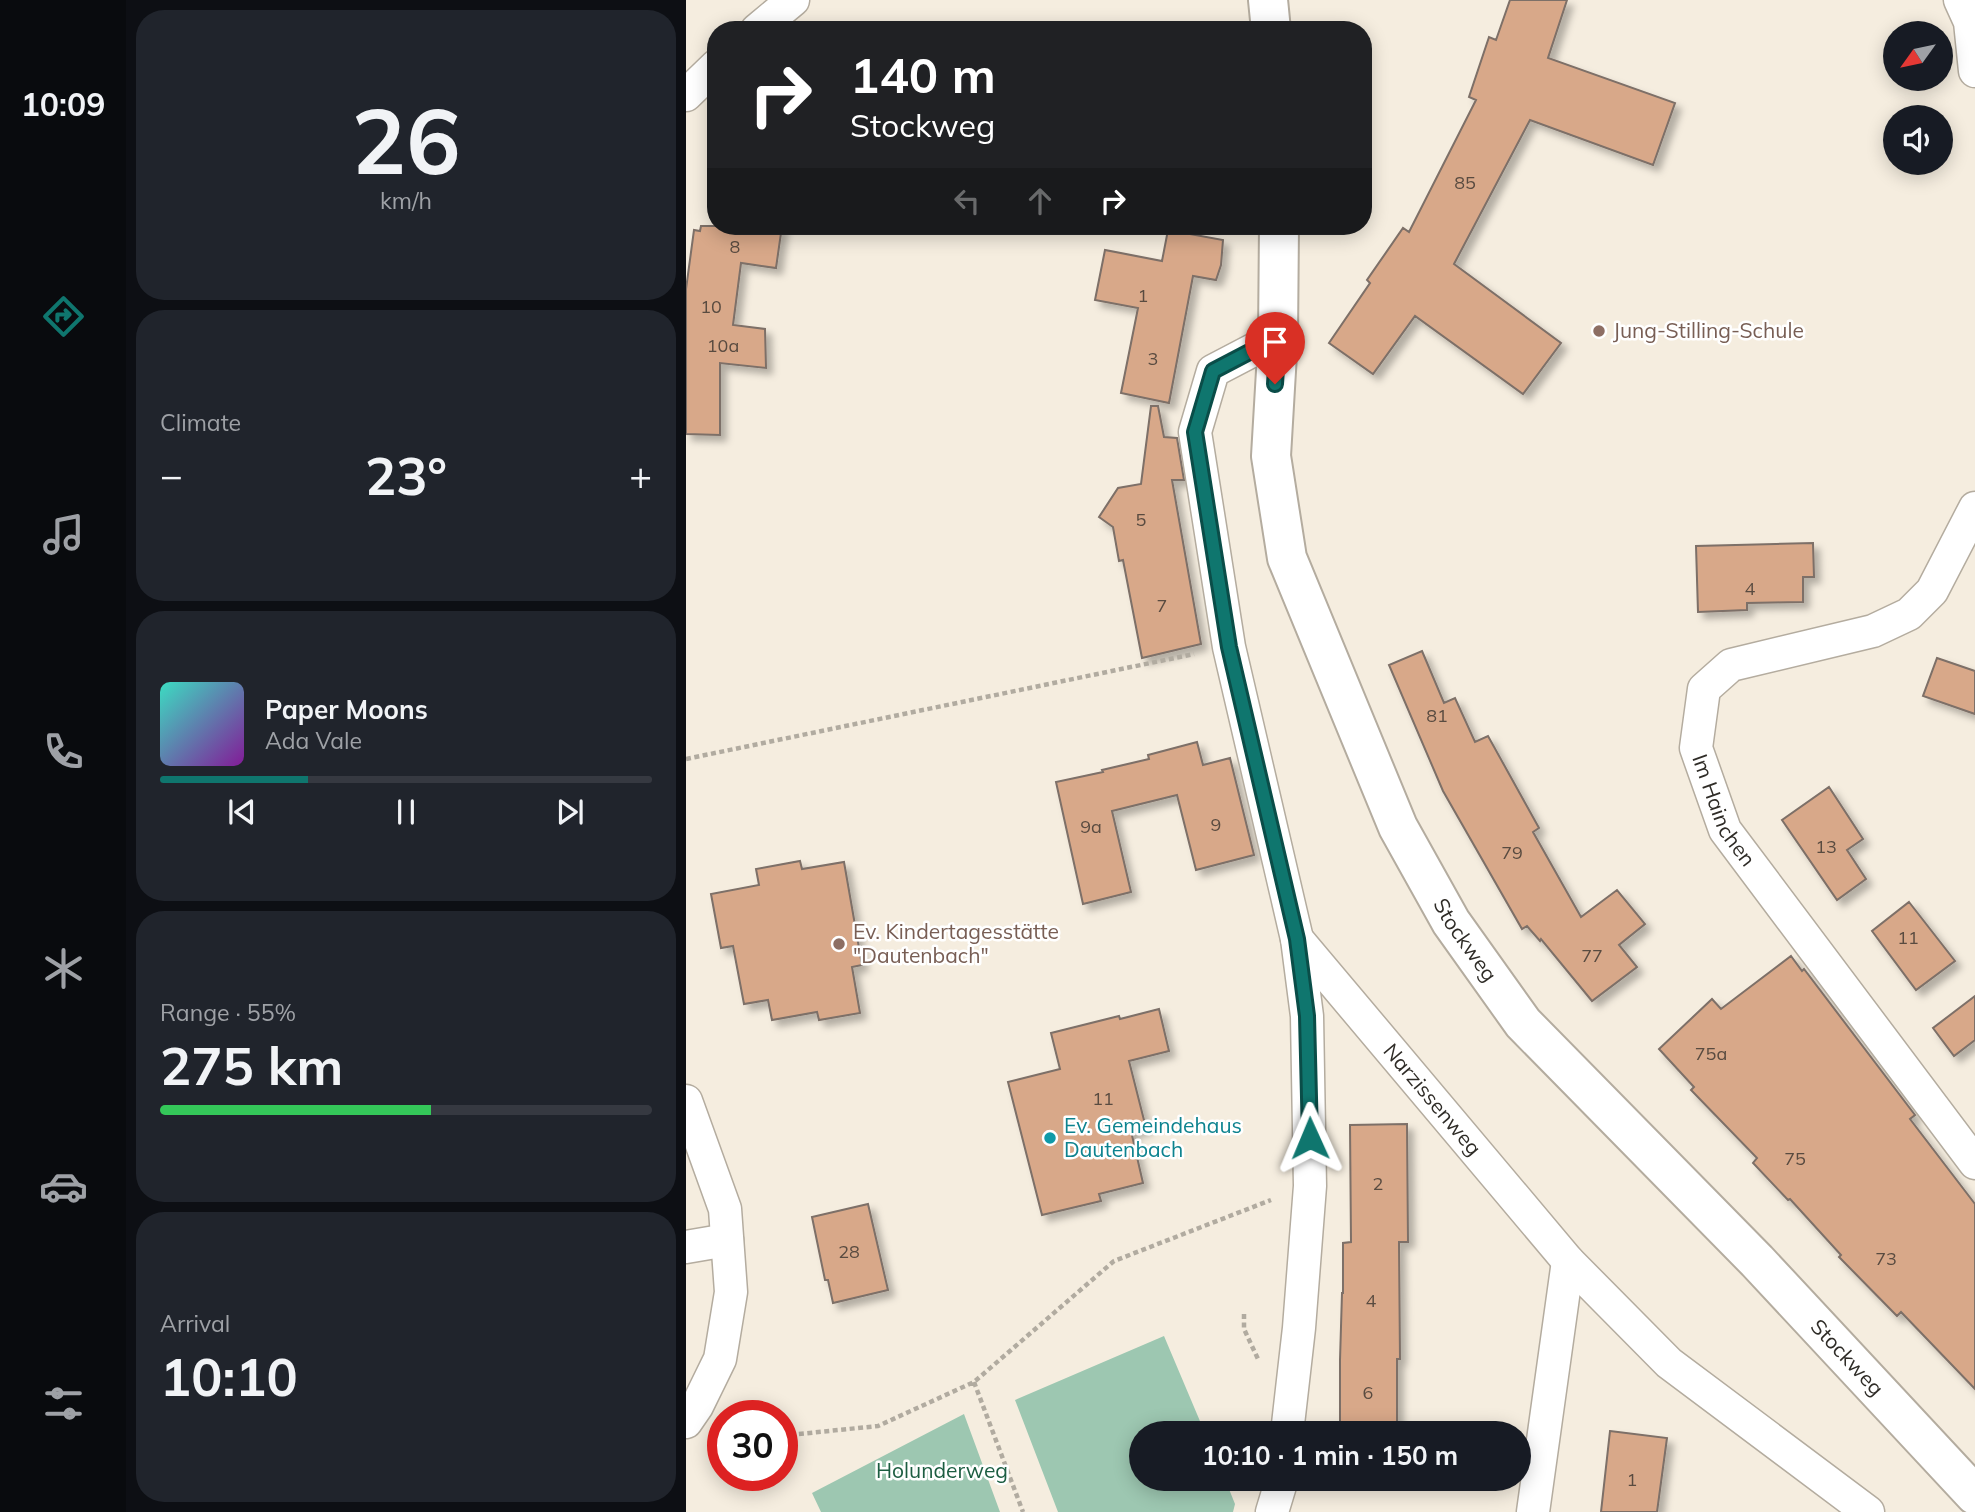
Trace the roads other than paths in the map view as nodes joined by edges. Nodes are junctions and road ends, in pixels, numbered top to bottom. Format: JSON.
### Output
{"nodes":[{"id":1,"x":793,"y":0,"type":"edge"},
{"id":2,"x":1268,"y":0,"type":"edge"},
{"id":3,"x":1959,"y":0,"type":"edge"},
{"id":4,"x":768,"y":21,"type":"edge"},
{"id":5,"x":1270,"y":21,"type":"edge"},
{"id":6,"x":1975,"y":71,"type":"edge"},
{"id":7,"x":707,"y":75,"type":"edge"},
{"id":8,"x":686,"y":95,"type":"edge"},
{"id":9,"x":1279,"y":235,"type":"edge"},
{"id":10,"x":1278,"y":337,"type":"junction"},
{"id":11,"x":1975,"y":508,"type":"edge"},
{"id":12,"x":1297,"y":939,"type":"junction"},
{"id":13,"x":686,"y":1101,"type":"edge"},
{"id":14,"x":1975,"y":1163,"type":"edge"},
{"id":15,"x":727,"y":1240,"type":"junction"},
{"id":16,"x":686,"y":1247,"type":"edge"},
{"id":17,"x":1568,"y":1261,"type":"junction"},
{"id":18,"x":1288,"y":1421,"type":"edge"},
{"id":19,"x":686,"y":1422,"type":"edge"},
{"id":20,"x":1278,"y":1491,"type":"edge"},
{"id":21,"x":1975,"y":1495,"type":"edge"},
{"id":22,"x":1272,"y":1512,"type":"edge"},
{"id":23,"x":1533,"y":1512,"type":"edge"},
{"id":24,"x":1868,"y":1512,"type":"edge"}],
"edges":[{"from":1,"to":4,"type":"street"},
{"from":2,"to":5,"type":"street"},
{"from":3,"to":6,"type":"street"},
{"from":7,"to":8,"type":"street"},
{"from":9,"to":10,"type":"street","name":"Stockweg"},
{"from":10,"to":12,"type":"street"},
{"from":10,"to":21,"type":"street","name":"Stockweg"},
{"from":11,"to":14,"type":"street","name":"Im Hainchen"},
{"from":12,"to":17,"type":"street","name":"Narzissenweg"},
{"from":12,"to":18,"type":"street"},
{"from":13,"to":15,"type":"street"},
{"from":15,"to":16,"type":"street"},
{"from":15,"to":19,"type":"street"},
{"from":17,"to":23,"type":"street"},
{"from":17,"to":24,"type":"street","name":"Narzissenweg"},
{"from":20,"to":22,"type":"street"}]}
